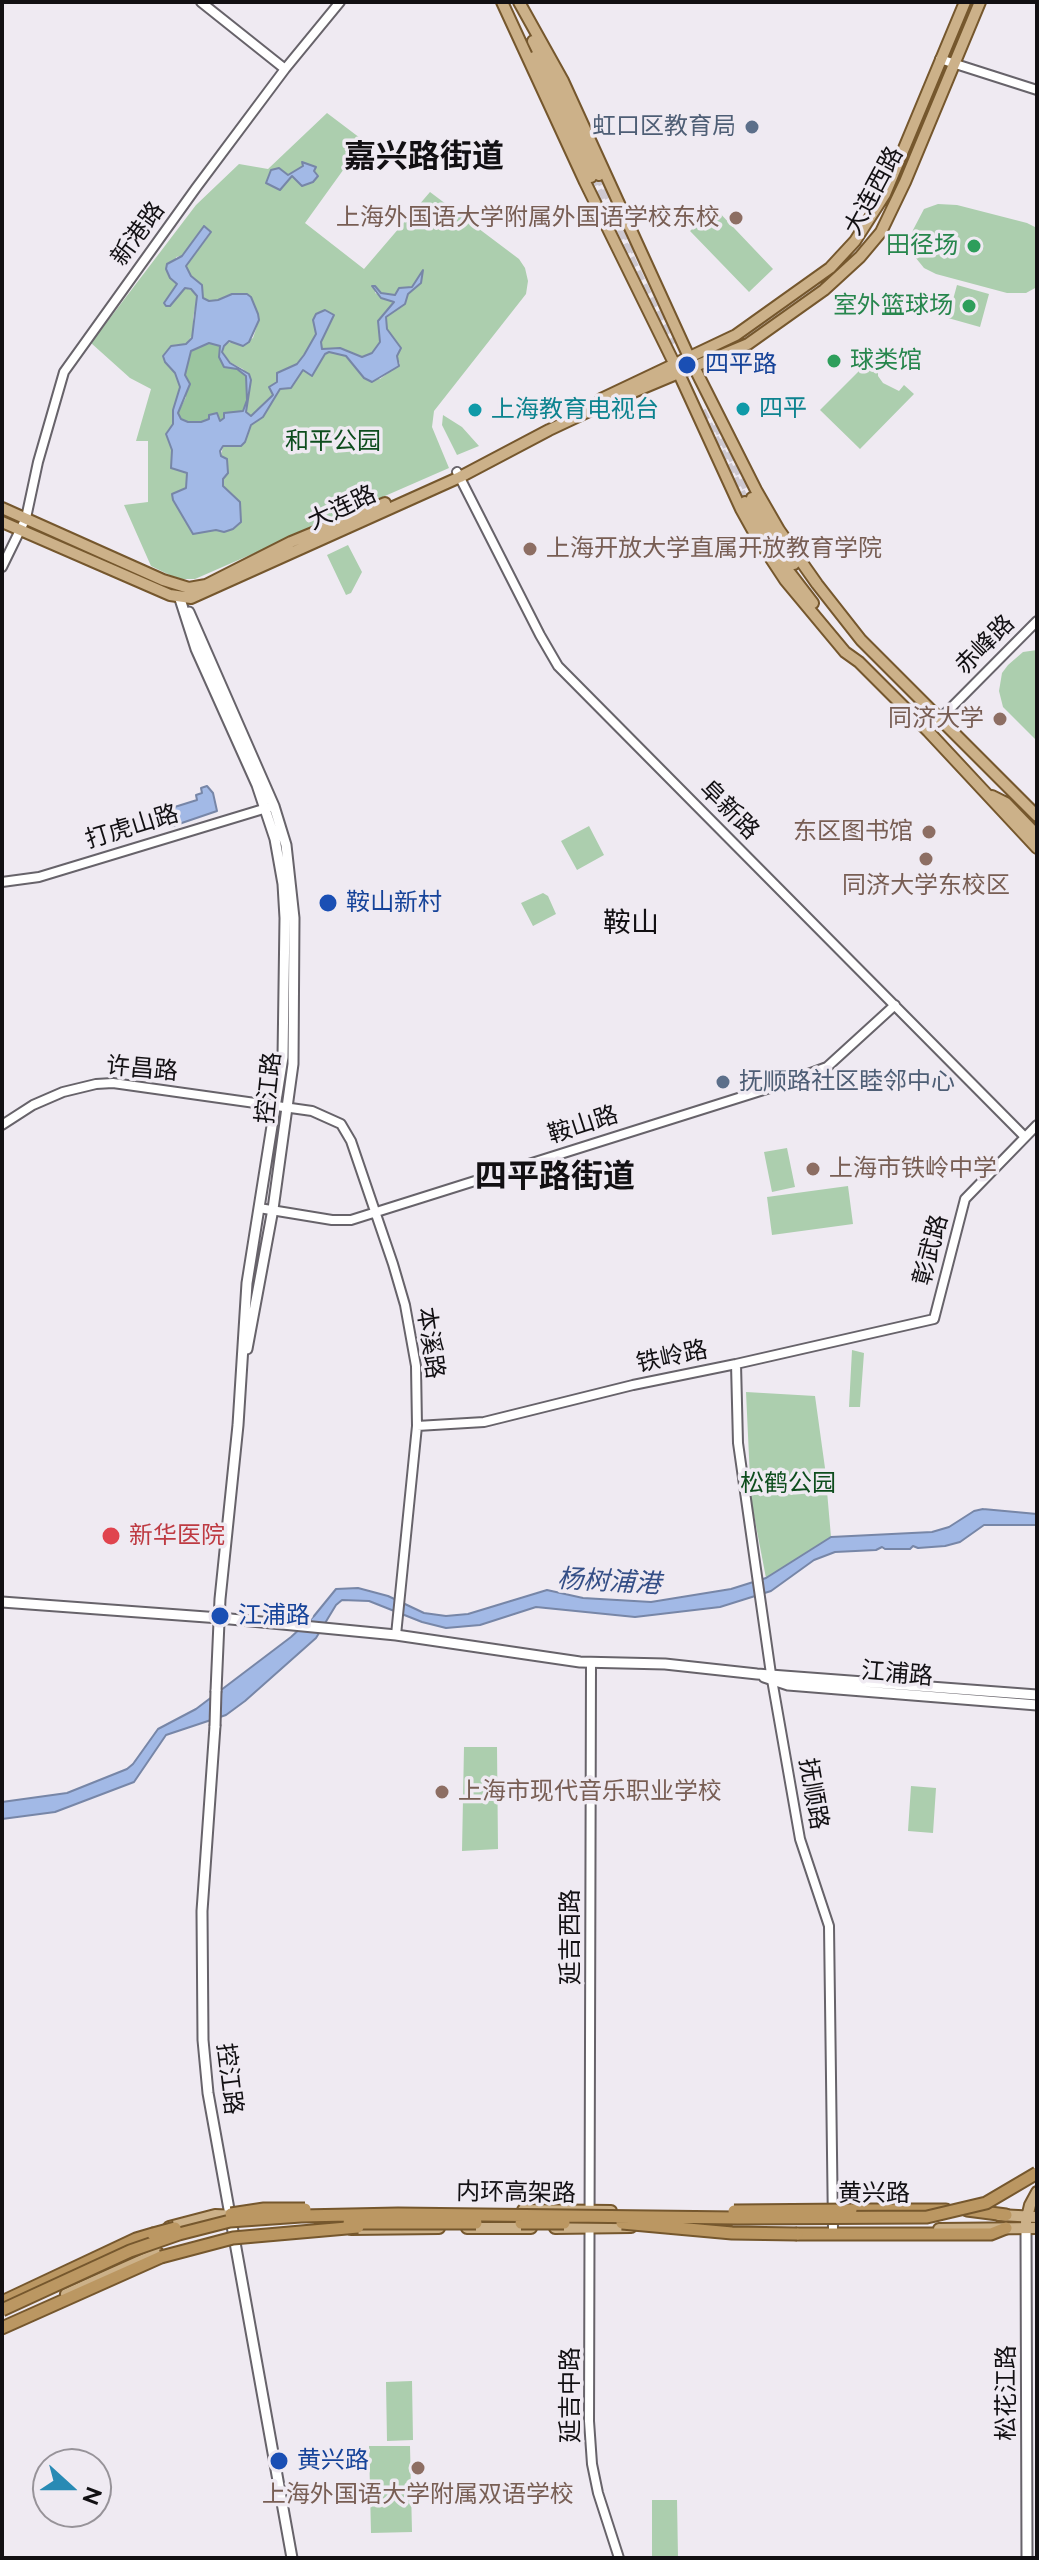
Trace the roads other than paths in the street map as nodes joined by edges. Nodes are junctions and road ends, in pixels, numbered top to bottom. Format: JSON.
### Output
{"nodes":[{"id":1,"x":201,"y":2,"type":"edge"},
{"id":2,"x":340,"y":2,"type":"edge"},
{"id":3,"x":518,"y":2,"type":"edge"},
{"id":4,"x":965,"y":2,"type":"edge"},
{"id":5,"x":980,"y":2,"type":"edge"},
{"id":6,"x":503,"y":5,"type":"edge"},
{"id":7,"x":940,"y":59,"type":"junction"},
{"id":8,"x":954,"y":64,"type":"junction"},
{"id":9,"x":285,"y":69,"type":"junction"},
{"id":10,"x":1037,"y":90,"type":"edge"},
{"id":11,"x":692,"y":362,"type":"junction"},
{"id":12,"x":677,"y":370,"type":"junction"},
{"id":13,"x":745,"y":470,"type":"junction"},
{"id":14,"x":458,"y":475,"type":"junction"},
{"id":15,"x":725,"y":476,"type":"junction"},
{"id":16,"x":2,"y":508,"type":"edge"},
{"id":17,"x":26,"y":518,"type":"junction"},
{"id":18,"x":2,"y":522,"type":"edge"},
{"id":19,"x":20,"y":529,"type":"junction"},
{"id":20,"x":2,"y":567,"type":"edge"},
{"id":21,"x":175,"y":584,"type":"junction"},
{"id":22,"x":180,"y":599,"type":"junction"},
{"id":23,"x":1037,"y":621,"type":"edge"},
{"id":24,"x":861,"y":640,"type":"junction"},
{"id":25,"x":859,"y":662,"type":"junction"},
{"id":26,"x":940,"y":719,"type":"junction"},
{"id":27,"x":928,"y":731,"type":"junction"},
{"id":28,"x":1011,"y":790,"type":"junction"},
{"id":29,"x":986,"y":793,"type":"junction"},
{"id":30,"x":269,"y":808,"type":"junction"},
{"id":31,"x":1037,"y":816,"type":"edge"},
{"id":32,"x":1037,"y":825,"type":"edge"},
{"id":33,"x":1037,"y":835,"type":"edge"},
{"id":34,"x":1037,"y":848,"type":"edge"},
{"id":35,"x":2,"y":882,"type":"edge"},
{"id":36,"x":895,"y":1005,"type":"junction"},
{"id":37,"x":282,"y":1107,"type":"junction"},
{"id":38,"x":2,"y":1125,"type":"edge"},
{"id":39,"x":1037,"y":1125,"type":"edge"},
{"id":40,"x":1025,"y":1137,"type":"junction"},
{"id":41,"x":259,"y":1208,"type":"junction"},
{"id":42,"x":273,"y":1209,"type":"junction"},
{"id":43,"x":376,"y":1212,"type":"junction"},
{"id":44,"x":934,"y":1319,"type":"joint"},
{"id":45,"x":736,"y":1364,"type":"junction"},
{"id":46,"x":417,"y":1426,"type":"junction"},
{"id":47,"x":220,"y":1599,"type":"junction"},
{"id":48,"x":2,"y":1602,"type":"edge"},
{"id":49,"x":220,"y":1618,"type":"junction"},
{"id":50,"x":396,"y":1635,"type":"junction"},
{"id":51,"x":591,"y":1663,"type":"junction"},
{"id":52,"x":772,"y":1677,"type":"junction"},
{"id":53,"x":1037,"y":1695,"type":"edge"},
{"id":54,"x":1037,"y":1705,"type":"edge"},
{"id":55,"x":1037,"y":2173,"type":"edge"},
{"id":56,"x":1037,"y":2182,"type":"edge"},
{"id":57,"x":1037,"y":2192,"type":"edge"},
{"id":58,"x":591,"y":2211,"type":"junction"},
{"id":59,"x":398,"y":2214,"type":"junction"},
{"id":60,"x":833,"y":2214,"type":"junction"},
{"id":61,"x":1006,"y":2215,"type":"junction"},
{"id":62,"x":231,"y":2216,"type":"junction"},
{"id":63,"x":686,"y":2217,"type":"junction"},
{"id":64,"x":1033,"y":2219,"type":"edge"},
{"id":65,"x":429,"y":2223,"type":"junction"},
{"id":66,"x":622,"y":2223,"type":"junction"},
{"id":67,"x":591,"y":2227,"type":"junction"},
{"id":68,"x":1006,"y":2228,"type":"junction"},
{"id":69,"x":833,"y":2229,"type":"junction"},
{"id":70,"x":235,"y":2235,"type":"junction"},
{"id":71,"x":2,"y":2304,"type":"edge"},
{"id":72,"x":2,"y":2318,"type":"edge"},
{"id":73,"x":2,"y":2329,"type":"edge"},
{"id":74,"x":292,"y":2558,"type":"edge"},
{"id":75,"x":619,"y":2558,"type":"edge"},
{"id":76,"x":1027,"y":2558,"type":"edge"}],
"edges":[{"from":1,"to":9,"type":"street"},
{"from":2,"to":9,"type":"street","name":"新港路"},
{"from":3,"to":6,"type":"main road"},
{"from":3,"to":11,"type":"main road"},
{"from":4,"to":7,"type":"main road","name":"大连西路"},
{"from":5,"to":8,"type":"main road","name":"大连西路"},
{"from":6,"to":12,"type":"main road"},
{"from":7,"to":8,"type":"street"},
{"from":7,"to":11,"type":"main road","name":"大连西路"},
{"from":8,"to":10,"type":"street"},
{"from":8,"to":11,"type":"main road","name":"大连西路"},
{"from":9,"to":17,"type":"street","name":"新港路"},
{"from":11,"to":12,"type":"main road","name":"大连路"},
{"from":11,"to":13,"type":"main road"},
{"from":12,"to":14,"type":"main road","name":"大连路"},
{"from":12,"to":15,"type":"main road"},
{"from":13,"to":15,"type":"main road"},
{"from":13,"to":24,"type":"main road"},
{"from":14,"to":21,"type":"main road","name":"大连路"},
{"from":14,"to":22,"type":"main road","name":"大连路"},
{"from":14,"to":36,"type":"street","name":"阜新路"},
{"from":15,"to":25,"type":"main road"},
{"from":16,"to":17,"type":"main road","name":"大连路"},
{"from":17,"to":19,"type":"street","name":"新港路"},
{"from":17,"to":21,"type":"main road","name":"大连路"},
{"from":18,"to":19,"type":"main road"},
{"from":19,"to":20,"type":"street","name":"新港路"},
{"from":19,"to":22,"type":"main road"},
{"from":21,"to":22,"type":"main road","name":"控江路"},
{"from":22,"to":30,"type":"main road","name":"控江路"},
{"from":23,"to":26,"type":"street","name":"赤峰路"},
{"from":24,"to":25,"type":"main road"},
{"from":24,"to":26,"type":"main road"},
{"from":25,"to":27,"type":"main road"},
{"from":26,"to":27,"type":"street","name":"赤峰路"},
{"from":26,"to":28,"type":"main road"},
{"from":27,"to":29,"type":"main road"},
{"from":28,"to":31,"type":"main road"},
{"from":28,"to":32,"type":"main road"},
{"from":29,"to":33,"type":"main road"},
{"from":29,"to":34,"type":"main road"},
{"from":30,"to":35,"type":"street","name":"打虎山路"},
{"from":30,"to":37,"type":"main road","name":"控江路"},
{"from":36,"to":40,"type":"street","name":"阜新路"},
{"from":36,"to":43,"type":"street","name":"鞍山路"},
{"from":37,"to":38,"type":"street","name":"许昌路"},
{"from":37,"to":41,"type":"main road","name":"控江路"},
{"from":37,"to":42,"type":"main road","name":"控江路"},
{"from":37,"to":43,"type":"street","name":"本溪路"},
{"from":39,"to":40,"type":"street","name":"彰武路"},
{"from":40,"to":44,"type":"street","name":"彰武路"},
{"from":41,"to":42,"type":"street","name":"鞍山路"},
{"from":41,"to":47,"type":"main road","name":"控江路"},
{"from":42,"to":43,"type":"street","name":"鞍山路"},
{"from":42,"to":47,"type":"main road","name":"控江路"},
{"from":43,"to":46,"type":"street","name":"本溪路"},
{"from":44,"to":45,"type":"street","name":"铁岭路"},
{"from":45,"to":46,"type":"street","name":"铁岭路"},
{"from":45,"to":52,"type":"street","name":"抚顺路"},
{"from":46,"to":50,"type":"street","name":"本溪路"},
{"from":47,"to":49,"type":"main road","name":"控江路"},
{"from":48,"to":49,"type":"main road","name":"江浦路"},
{"from":49,"to":50,"type":"main road","name":"江浦路"},
{"from":49,"to":62,"type":"main road","name":"控江路","bridge":true},
{"from":50,"to":51,"type":"main road","name":"江浦路"},
{"from":51,"to":52,"type":"main road","name":"江浦路"},
{"from":51,"to":58,"type":"street","name":"延吉西路"},
{"from":52,"to":53,"type":"main road","name":"江浦路"},
{"from":52,"to":54,"type":"main road","name":"江浦路"},
{"from":52,"to":60,"type":"street","name":"抚顺路"},
{"from":55,"to":63,"type":"highway","name":"内环高架路","bridge":true},
{"from":56,"to":66,"type":"highway","name":"内环高架路","bridge":true},
{"from":57,"to":64,"type":"main road"},
{"from":58,"to":60,"type":"main road","name":"黄兴路"},
{"from":58,"to":62,"type":"main road","name":"黄兴路"},
{"from":58,"to":67,"type":"street","name":"延吉西路"},
{"from":59,"to":63,"type":"highway","name":"内环高架路","bridge":true},
{"from":59,"to":71,"type":"highway","name":"内环高架路","bridge":true},
{"from":59,"to":71,"type":"highway","bridge":true},
{"from":60,"to":61,"type":"main road","name":"黄兴路"},
{"from":60,"to":69,"type":"street","name":"抚顺路"},
{"from":61,"to":63,"type":"highway","bridge":true},
{"from":61,"to":64,"type":"main road","name":"黄兴路"},
{"from":62,"to":70,"type":"main road","name":"控江路"},
{"from":62,"to":71,"type":"main road","name":"黄兴路"},
{"from":64,"to":68,"type":"main road","name":"黄兴路"},
{"from":64,"to":76,"type":"main road","name":"松花江路"},
{"from":65,"to":66,"type":"highway","name":"内环高架路","bridge":true},
{"from":65,"to":72,"type":"highway","name":"内环高架路","bridge":true},
{"from":65,"to":73,"type":"highway","bridge":true},
{"from":66,"to":68,"type":"highway","bridge":true},
{"from":67,"to":69,"type":"main road","name":"黄兴路"},
{"from":67,"to":70,"type":"main road","name":"黄兴路"},
{"from":67,"to":75,"type":"street","name":"延吉中路"},
{"from":68,"to":69,"type":"main road","name":"黄兴路"},
{"from":70,"to":73,"type":"main road","name":"黄兴路"},
{"from":70,"to":74,"type":"main road","name":"控江路"}]}
